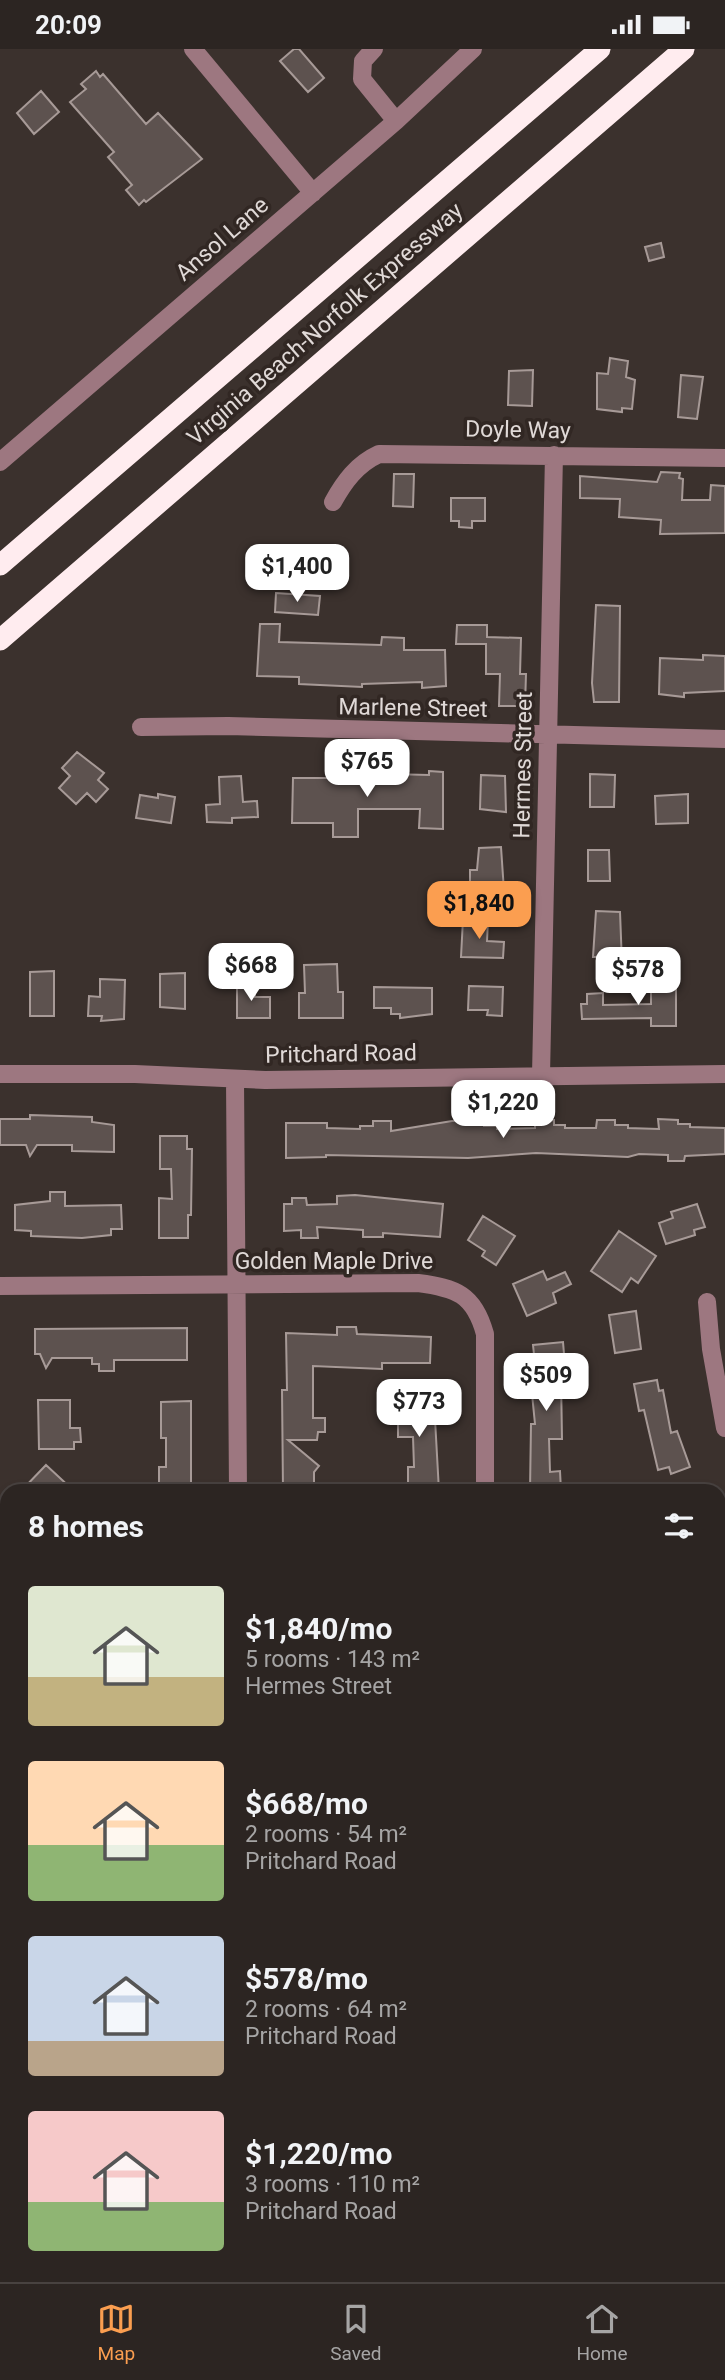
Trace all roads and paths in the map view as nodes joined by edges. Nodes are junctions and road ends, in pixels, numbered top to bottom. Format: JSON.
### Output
{"nodes":[{"id":1,"x":193,"y":49,"type":"edge"},
{"id":2,"x":374,"y":49,"type":"edge"},
{"id":3,"x":473,"y":49,"type":"edge"},
{"id":4,"x":600,"y":49,"type":"edge"},
{"id":5,"x":684,"y":49,"type":"edge"},
{"id":6,"x":396,"y":121,"type":"junction"},
{"id":7,"x":313,"y":194,"type":"junction"},
{"id":8,"x":554,"y":455,"type":"junction"},
{"id":9,"x":725,"y":458,"type":"edge"},
{"id":10,"x":0,"y":462,"type":"edge"},
{"id":11,"x":332,"y":502,"type":"dead end"},
{"id":12,"x":0,"y":565,"type":"edge"},
{"id":13,"x":0,"y":640,"type":"edge"},
{"id":14,"x":141,"y":727,"type":"dead end"},
{"id":15,"x":548,"y":735,"type":"junction"},
{"id":16,"x":725,"y":739,"type":"edge"},
{"id":17,"x":0,"y":1074,"type":"edge"},
{"id":18,"x":725,"y":1074,"type":"edge"},
{"id":19,"x":541,"y":1075,"type":"junction"},
{"id":20,"x":235,"y":1079,"type":"junction"},
{"id":21,"x":236,"y":1285,"type":"junction"},
{"id":22,"x":0,"y":1286,"type":"edge"},
{"id":23,"x":706,"y":1302,"type":"dead end"},
{"id":24,"x":725,"y":1428,"type":"edge"},
{"id":25,"x":238,"y":1484,"type":"edge"},
{"id":26,"x":485,"y":1484,"type":"edge"}],
"edges":[{"from":1,"to":7,"type":"street"},
{"from":2,"to":6,"type":"street"},
{"from":3,"to":6,"type":"street","name":"Ansol Lane"},
{"from":4,"to":12,"type":"highway","name":"Virginia Beach-Norfolk Expressway"},
{"from":5,"to":13,"type":"highway","name":"Virginia Beach-Norfolk Expressway"},
{"from":6,"to":7,"type":"street","name":"Ansol Lane"},
{"from":7,"to":10,"type":"street","name":"Ansol Lane"},
{"from":8,"to":9,"type":"street","name":"Doyle Way"},
{"from":8,"to":11,"type":"street","name":"Doyle Way"},
{"from":8,"to":15,"type":"street","name":"Hermes Street"},
{"from":14,"to":15,"type":"street","name":"Marlene Street"},
{"from":15,"to":16,"type":"street","name":"Marlene Street"},
{"from":15,"to":19,"type":"street","name":"Hermes Street"},
{"from":17,"to":20,"type":"street","name":"Pritchard Road"},
{"from":18,"to":19,"type":"street","name":"Pritchard Road"},
{"from":19,"to":20,"type":"street","name":"Pritchard Road"},
{"from":20,"to":21,"type":"street"},
{"from":21,"to":22,"type":"street","name":"Golden Maple Drive"},
{"from":21,"to":25,"type":"street"},
{"from":21,"to":26,"type":"street","name":"Golden Maple Drive"},
{"from":23,"to":24,"type":"street"}]}
